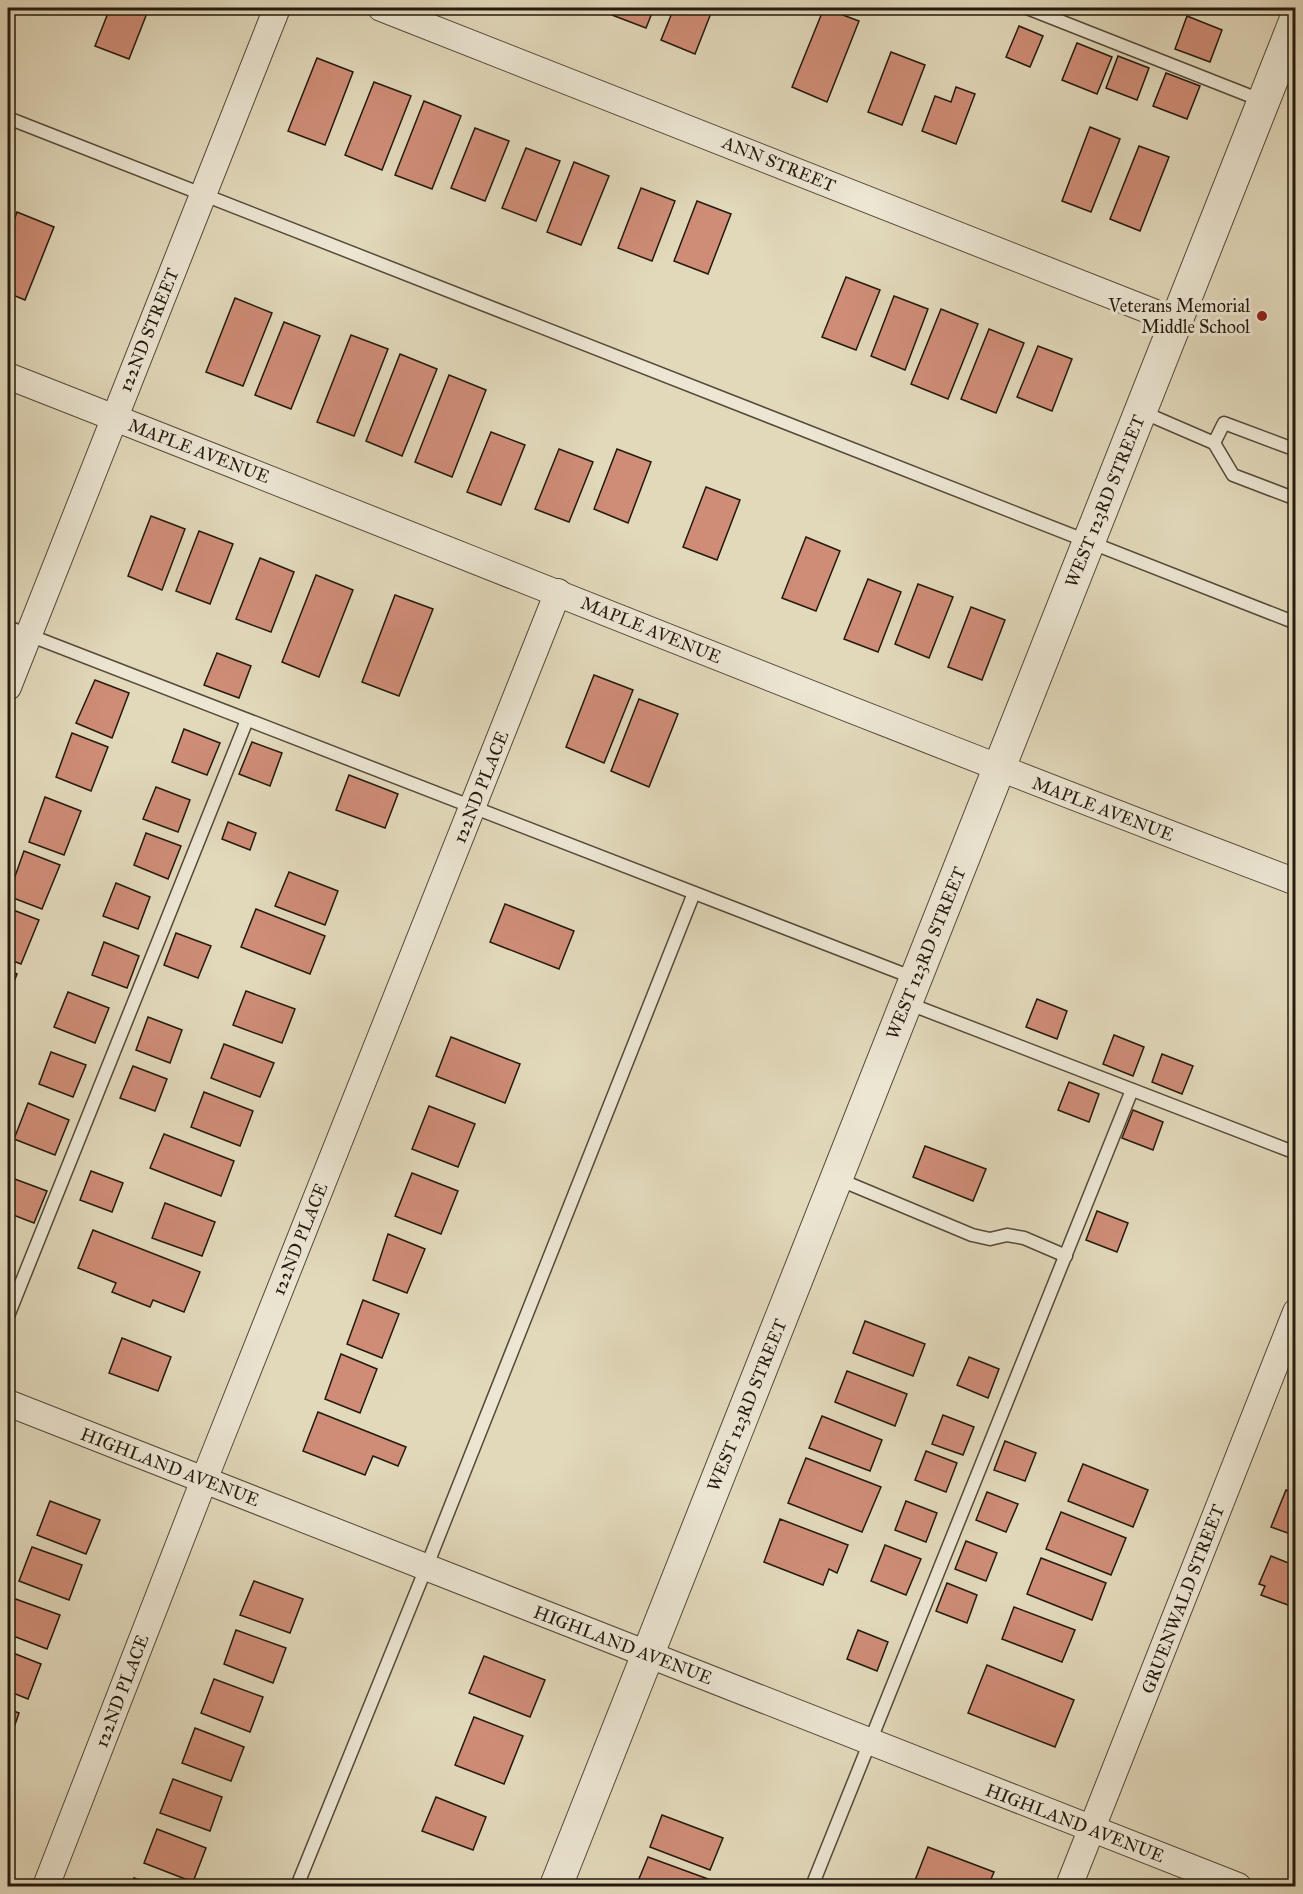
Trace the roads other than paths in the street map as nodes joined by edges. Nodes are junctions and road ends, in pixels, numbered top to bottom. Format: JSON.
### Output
{"nodes":[{"id":1,"x":277,"y":8,"type":"edge"},
{"id":2,"x":381,"y":8,"type":"edge"},
{"id":3,"x":1028,"y":8,"type":"edge"},
{"id":4,"x":1296,"y":19,"type":"edge"},
{"id":5,"x":1263,"y":101,"type":"junction"},
{"id":6,"x":8,"y":118,"type":"edge"},
{"id":7,"x":202,"y":195,"type":"junction"},
{"id":8,"x":1176,"y":321,"type":"junction"},
{"id":9,"x":8,"y":376,"type":"edge"},
{"id":10,"x":1140,"y":411,"type":"junction"},
{"id":11,"x":114,"y":418,"type":"junction"},
{"id":12,"x":1214,"y":442,"type":"junction"},
{"id":13,"x":1296,"y":450,"type":"edge"},
{"id":14,"x":1296,"y":499,"type":"edge"},
{"id":15,"x":1088,"y":542,"type":"junction"},
{"id":16,"x":558,"y":592,"type":"junction"},
{"id":17,"x":1296,"y":623,"type":"edge"},
{"id":18,"x":18,"y":631,"type":"edge"},
{"id":19,"x":8,"y":687,"type":"edge"},
{"id":20,"x":247,"y":720,"type":"junction"},
{"id":21,"x":999,"y":769,"type":"junction"},
{"id":22,"x":473,"y":807,"type":"junction"},
{"id":23,"x":1296,"y":882,"type":"edge"},
{"id":24,"x":694,"y":893,"type":"junction"},
{"id":25,"x":911,"y":991,"type":"junction"},
{"id":26,"x":1132,"y":1090,"type":"junction"},
{"id":27,"x":1296,"y":1153,"type":"edge"},
{"id":28,"x":836,"y":1179,"type":"junction"},
{"id":29,"x":1066,"y":1256,"type":"junction"},
{"id":30,"x":1296,"y":1312,"type":"edge"},
{"id":31,"x":8,"y":1316,"type":"edge"},
{"id":32,"x":8,"y":1403,"type":"edge"},
{"id":33,"x":204,"y":1480,"type":"junction"},
{"id":34,"x":426,"y":1568,"type":"junction"},
{"id":35,"x":648,"y":1655,"type":"junction"},
{"id":36,"x":870,"y":1742,"type":"junction"},
{"id":37,"x":1092,"y":1830,"type":"junction"},
{"id":38,"x":46,"y":1887,"type":"edge"},
{"id":39,"x":297,"y":1887,"type":"edge"},
{"id":40,"x":556,"y":1887,"type":"edge"},
{"id":41,"x":812,"y":1887,"type":"edge"},
{"id":42,"x":1069,"y":1887,"type":"edge"},
{"id":43,"x":1238,"y":1887,"type":"edge"}],
"edges":[{"from":1,"to":7,"type":"street","name":"122ND STREET"},
{"from":2,"to":8,"type":"street","name":"ANN STREET"},
{"from":3,"to":5,"type":"lane"},
{"from":4,"to":5,"type":"street","name":"WEST 123RD STREET"},
{"from":5,"to":8,"type":"street","name":"WEST 123RD STREET"},
{"from":6,"to":7,"type":"lane"},
{"from":7,"to":11,"type":"street","name":"122ND STREET"},
{"from":7,"to":15,"type":"lane"},
{"from":8,"to":10,"type":"street","name":"WEST 123RD STREET"},
{"from":9,"to":11,"type":"street","name":"MAPLE AVENUE"},
{"from":10,"to":12,"type":"lane"},
{"from":10,"to":15,"type":"street","name":"WEST 123RD STREET"},
{"from":11,"to":16,"type":"street","name":"MAPLE AVENUE"},
{"from":11,"to":18,"type":"street","name":"122ND STREET"},
{"from":12,"to":13,"type":"lane"},
{"from":12,"to":14,"type":"lane"},
{"from":15,"to":17,"type":"lane"},
{"from":15,"to":21,"type":"street","name":"WEST 123RD STREET"},
{"from":16,"to":21,"type":"street","name":"MAPLE AVENUE"},
{"from":16,"to":22,"type":"street","name":"122ND PLACE"},
{"from":18,"to":19,"type":"street","name":"122ND STREET"},
{"from":18,"to":20,"type":"lane"},
{"from":20,"to":22,"type":"lane"},
{"from":20,"to":31,"type":"lane"},
{"from":21,"to":23,"type":"street","name":"MAPLE AVENUE"},
{"from":21,"to":25,"type":"street","name":"WEST 123RD STREET"},
{"from":22,"to":24,"type":"lane"},
{"from":22,"to":33,"type":"street","name":"122ND PLACE"},
{"from":24,"to":25,"type":"lane"},
{"from":24,"to":34,"type":"lane"},
{"from":25,"to":26,"type":"lane"},
{"from":25,"to":28,"type":"street","name":"WEST 123RD STREET"},
{"from":26,"to":27,"type":"lane"},
{"from":26,"to":29,"type":"lane"},
{"from":28,"to":29,"type":"lane"},
{"from":28,"to":35,"type":"street","name":"WEST 123RD STREET"},
{"from":29,"to":36,"type":"lane"},
{"from":30,"to":37,"type":"street","name":"GRUENWALD STREET"},
{"from":32,"to":33,"type":"street","name":"HIGHLAND AVENUE"},
{"from":33,"to":34,"type":"street","name":"HIGHLAND AVENUE"},
{"from":33,"to":38,"type":"street","name":"122ND PLACE"},
{"from":34,"to":35,"type":"street","name":"HIGHLAND AVENUE"},
{"from":34,"to":39,"type":"lane"},
{"from":35,"to":36,"type":"street","name":"HIGHLAND AVENUE"},
{"from":35,"to":40,"type":"street","name":"WEST 123RD STREET"},
{"from":36,"to":37,"type":"street","name":"HIGHLAND AVENUE"},
{"from":36,"to":41,"type":"lane"},
{"from":37,"to":42,"type":"street","name":"GRUENWALD STREET"},
{"from":37,"to":43,"type":"street","name":"HIGHLAND AVENUE"}]}
